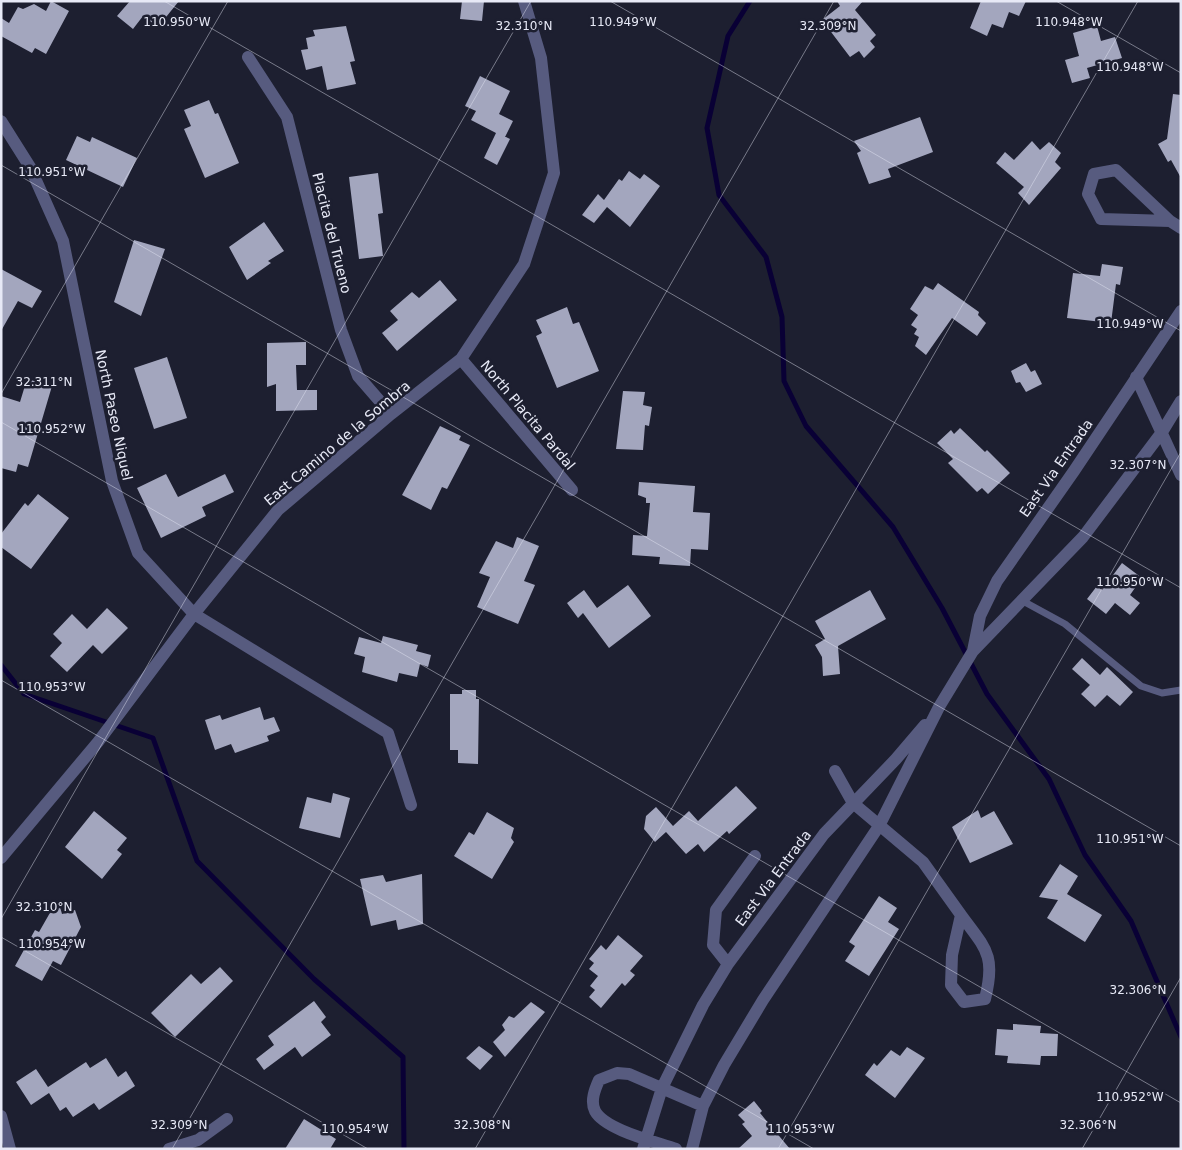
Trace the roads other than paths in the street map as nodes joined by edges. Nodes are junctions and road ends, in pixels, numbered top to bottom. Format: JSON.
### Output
{"nodes":[{"id":1,"x":524,"y":1,"type":"edge"},
{"id":2,"x":248,"y":56,"type":"dead end"},
{"id":3,"x":1,"y":121,"type":"edge"},
{"id":4,"x":1175,"y":225,"type":"edge"},
{"id":5,"x":1181,"y":311,"type":"edge"},
{"id":6,"x":461,"y":359,"type":"junction"},
{"id":7,"x":1136,"y":377,"type":"junction"},
{"id":8,"x":1181,"y":401,"type":"edge"},
{"id":9,"x":391,"y":414,"type":"junction"},
{"id":10,"x":1162,"y":432,"type":"junction"},
{"id":11,"x":1181,"y":475,"type":"edge"},
{"id":12,"x":572,"y":490,"type":"dead end"},
{"id":13,"x":1021,"y":600,"type":"junction"},
{"id":14,"x":194,"y":614,"type":"junction"},
{"id":15,"x":973,"y":651,"type":"junction"},
{"id":16,"x":1181,"y":690,"type":"edge"},
{"id":17,"x":939,"y":707,"type":"junction"},
{"id":18,"x":835,"y":771,"type":"dead end"},
{"id":19,"x":853,"y":803,"type":"junction"},
{"id":20,"x":411,"y":805,"type":"dead end"},
{"id":21,"x":879,"y":826,"type":"junction"},
{"id":22,"x":755,"y":856,"type":"dead end"},
{"id":23,"x":1,"y":858,"type":"edge"},
{"id":24,"x":961,"y":914,"type":"junction"},
{"id":25,"x":728,"y":964,"type":"junction"},
{"id":26,"x":662,"y":1088,"type":"junction"},
{"id":27,"x":703,"y":1106,"type":"junction"},
{"id":28,"x":1,"y":1116,"type":"edge"},
{"id":29,"x":227,"y":1119,"type":"dead end"},
{"id":30,"x":644,"y":1144,"type":"edge"},
{"id":31,"x":10,"y":1149,"type":"edge"},
{"id":32,"x":169,"y":1149,"type":"edge"},
{"id":33,"x":676,"y":1149,"type":"edge"},
{"id":34,"x":692,"y":1149,"type":"edge"}],
"edges":[{"from":1,"to":6,"type":"street","name":"East Camino de la Sombra"},
{"from":2,"to":9,"type":"street","name":"Placita del Trueno"},
{"from":3,"to":14,"type":"street","name":"North Paseo Niquel"},
{"from":4,"to":4,"type":"street"},
{"from":5,"to":7,"type":"street","name":"East Via Entrada"},
{"from":6,"to":9,"type":"street","name":"East Camino de la Sombra"},
{"from":6,"to":12,"type":"street","name":"North Placita Pardal"},
{"from":7,"to":10,"type":"street"},
{"from":7,"to":15,"type":"street","name":"East Via Entrada"},
{"from":8,"to":10,"type":"street","name":"East Via Entrada"},
{"from":9,"to":14,"type":"street","name":"East Camino de la Sombra"},
{"from":10,"to":11,"type":"street"},
{"from":10,"to":13,"type":"street","name":"East Via Entrada"},
{"from":13,"to":15,"type":"street","name":"East Via Entrada"},
{"from":13,"to":16,"type":"lane"},
{"from":14,"to":20,"type":"street","name":"North Paseo Niquel"},
{"from":14,"to":23,"type":"street","name":"East Camino de la Sombra"},
{"from":15,"to":17,"type":"street","name":"East Via Entrada"},
{"from":17,"to":19,"type":"street","name":"East Via Entrada"},
{"from":17,"to":21,"type":"street","name":"East Via Entrada"},
{"from":18,"to":19,"type":"street"},
{"from":19,"to":21,"type":"street"},
{"from":19,"to":25,"type":"street","name":"East Via Entrada"},
{"from":21,"to":24,"type":"street"},
{"from":21,"to":27,"type":"street","name":"East Via Entrada"},
{"from":22,"to":25,"type":"street"},
{"from":24,"to":24,"type":"street"},
{"from":25,"to":26,"type":"street","name":"East Via Entrada"},
{"from":26,"to":27,"type":"street"},
{"from":26,"to":30,"type":"street","name":"East Via Entrada"},
{"from":26,"to":30,"type":"street"},
{"from":27,"to":34,"type":"street","name":"East Via Entrada"},
{"from":28,"to":31,"type":"street"},
{"from":29,"to":32,"type":"street"},
{"from":30,"to":33,"type":"street"}]}
